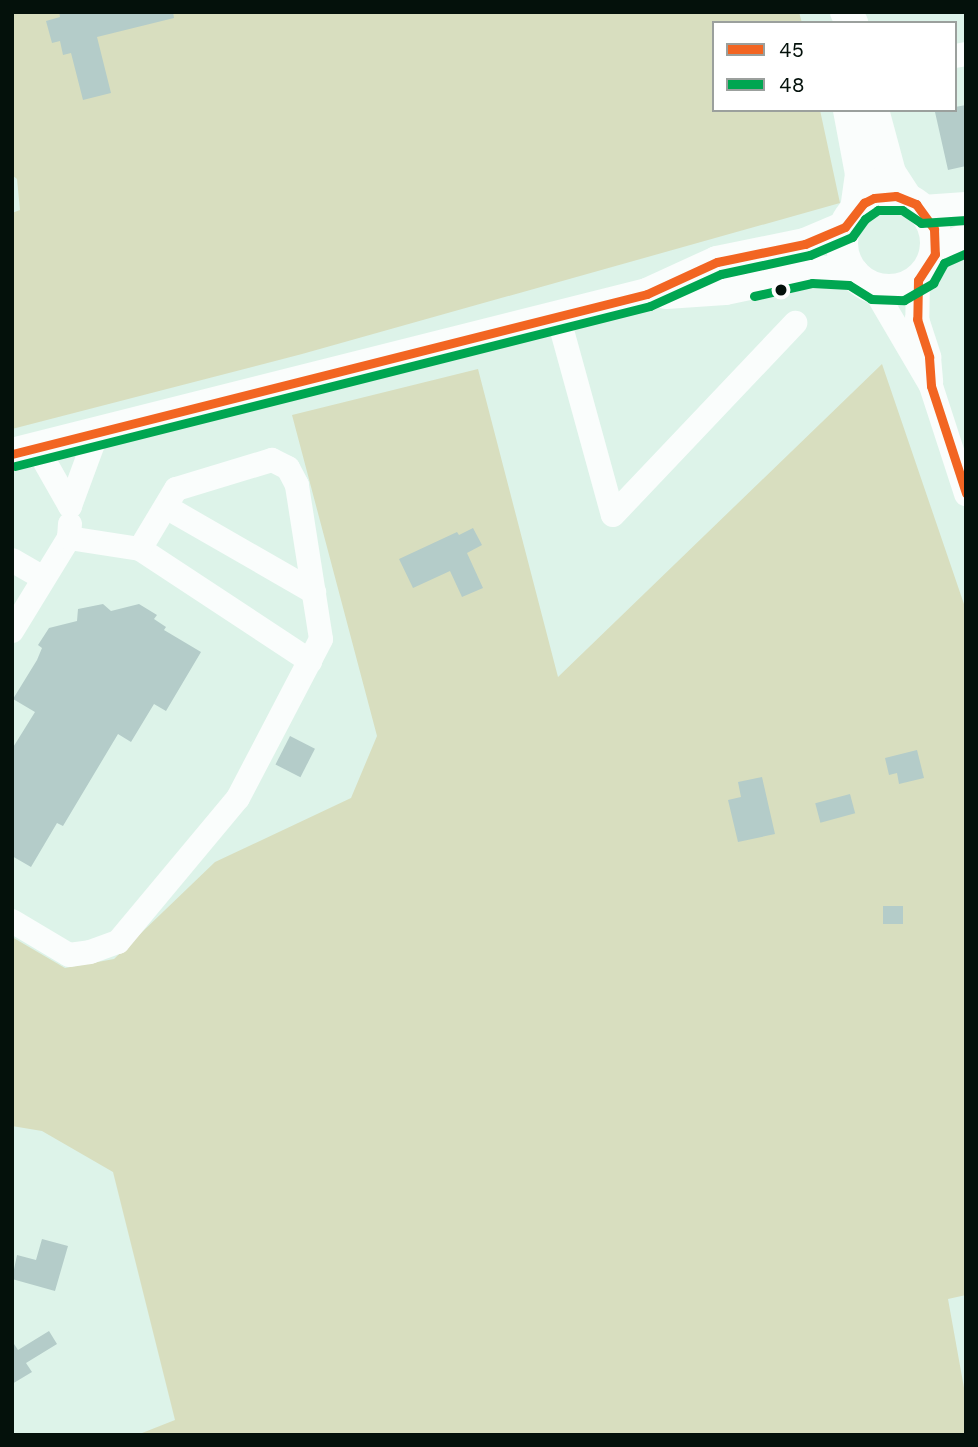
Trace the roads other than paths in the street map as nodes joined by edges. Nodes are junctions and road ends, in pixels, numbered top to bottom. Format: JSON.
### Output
{"nodes":[{"id":1,"x":849,"y":112,"type":"edge"},
{"id":2,"x":874,"y":112,"type":"edge"},
{"id":3,"x":915,"y":205,"type":"junction"},
{"id":4,"x":966,"y":208,"type":"edge"},
{"id":5,"x":850,"y":218,"type":"junction"},
{"id":6,"x":966,"y":239,"type":"edge"},
{"id":7,"x":935,"y":254,"type":"junction"},
{"id":8,"x":863,"y":280,"type":"junction"},
{"id":9,"x":918,"y":280,"type":"junction"},
{"id":10,"x":647,"y":294,"type":"junction"},
{"id":11,"x":558,"y":316,"type":"junction"},
{"id":12,"x":795,"y":323,"type":"dead end"},
{"id":13,"x":931,"y":386,"type":"junction"},
{"id":14,"x":97,"y":433,"type":"junction"},
{"id":15,"x":25,"y":451,"type":"edge"},
{"id":16,"x":966,"y":494,"type":"edge"},
{"id":17,"x":70,"y":506,"type":"junction"},
{"id":18,"x":166,"y":507,"type":"junction"},
{"id":19,"x":69,"y":538,"type":"junction"},
{"id":20,"x":140,"y":549,"type":"junction"},
{"id":21,"x":12,"y":560,"type":"edge"},
{"id":22,"x":43,"y":578,"type":"junction"},
{"id":23,"x":314,"y":592,"type":"junction"},
{"id":24,"x":12,"y":631,"type":"edge"},
{"id":25,"x":310,"y":661,"type":"junction"},
{"id":26,"x":12,"y":921,"type":"edge"}],
"edges":[{"from":1,"to":5,"type":"main road"},
{"from":2,"to":3,"type":"main road"},
{"from":3,"to":4,"type":"main road"},
{"from":3,"to":5,"type":"main road"},
{"from":3,"to":7,"type":"main road"},
{"from":5,"to":8,"type":"main road"},
{"from":5,"to":10,"type":"main road"},
{"from":6,"to":7,"type":"main road"},
{"from":7,"to":9,"type":"main road"},
{"from":8,"to":9,"type":"main road"},
{"from":8,"to":10,"type":"main road"},
{"from":8,"to":13,"type":"street"},
{"from":9,"to":13,"type":"street"},
{"from":10,"to":11,"type":"main road"},
{"from":11,"to":12,"type":"street"},
{"from":11,"to":14,"type":"main road"},
{"from":13,"to":16,"type":"street"},
{"from":14,"to":15,"type":"main road"},
{"from":14,"to":17,"type":"street"},
{"from":15,"to":17,"type":"street"},
{"from":17,"to":19,"type":"street"},
{"from":18,"to":20,"type":"street"},
{"from":18,"to":23,"type":"street"},
{"from":18,"to":23,"type":"street"},
{"from":19,"to":20,"type":"street"},
{"from":19,"to":22,"type":"street"},
{"from":20,"to":25,"type":"street"},
{"from":21,"to":22,"type":"street"},
{"from":22,"to":24,"type":"street"},
{"from":23,"to":25,"type":"street"},
{"from":25,"to":26,"type":"street"}]}
